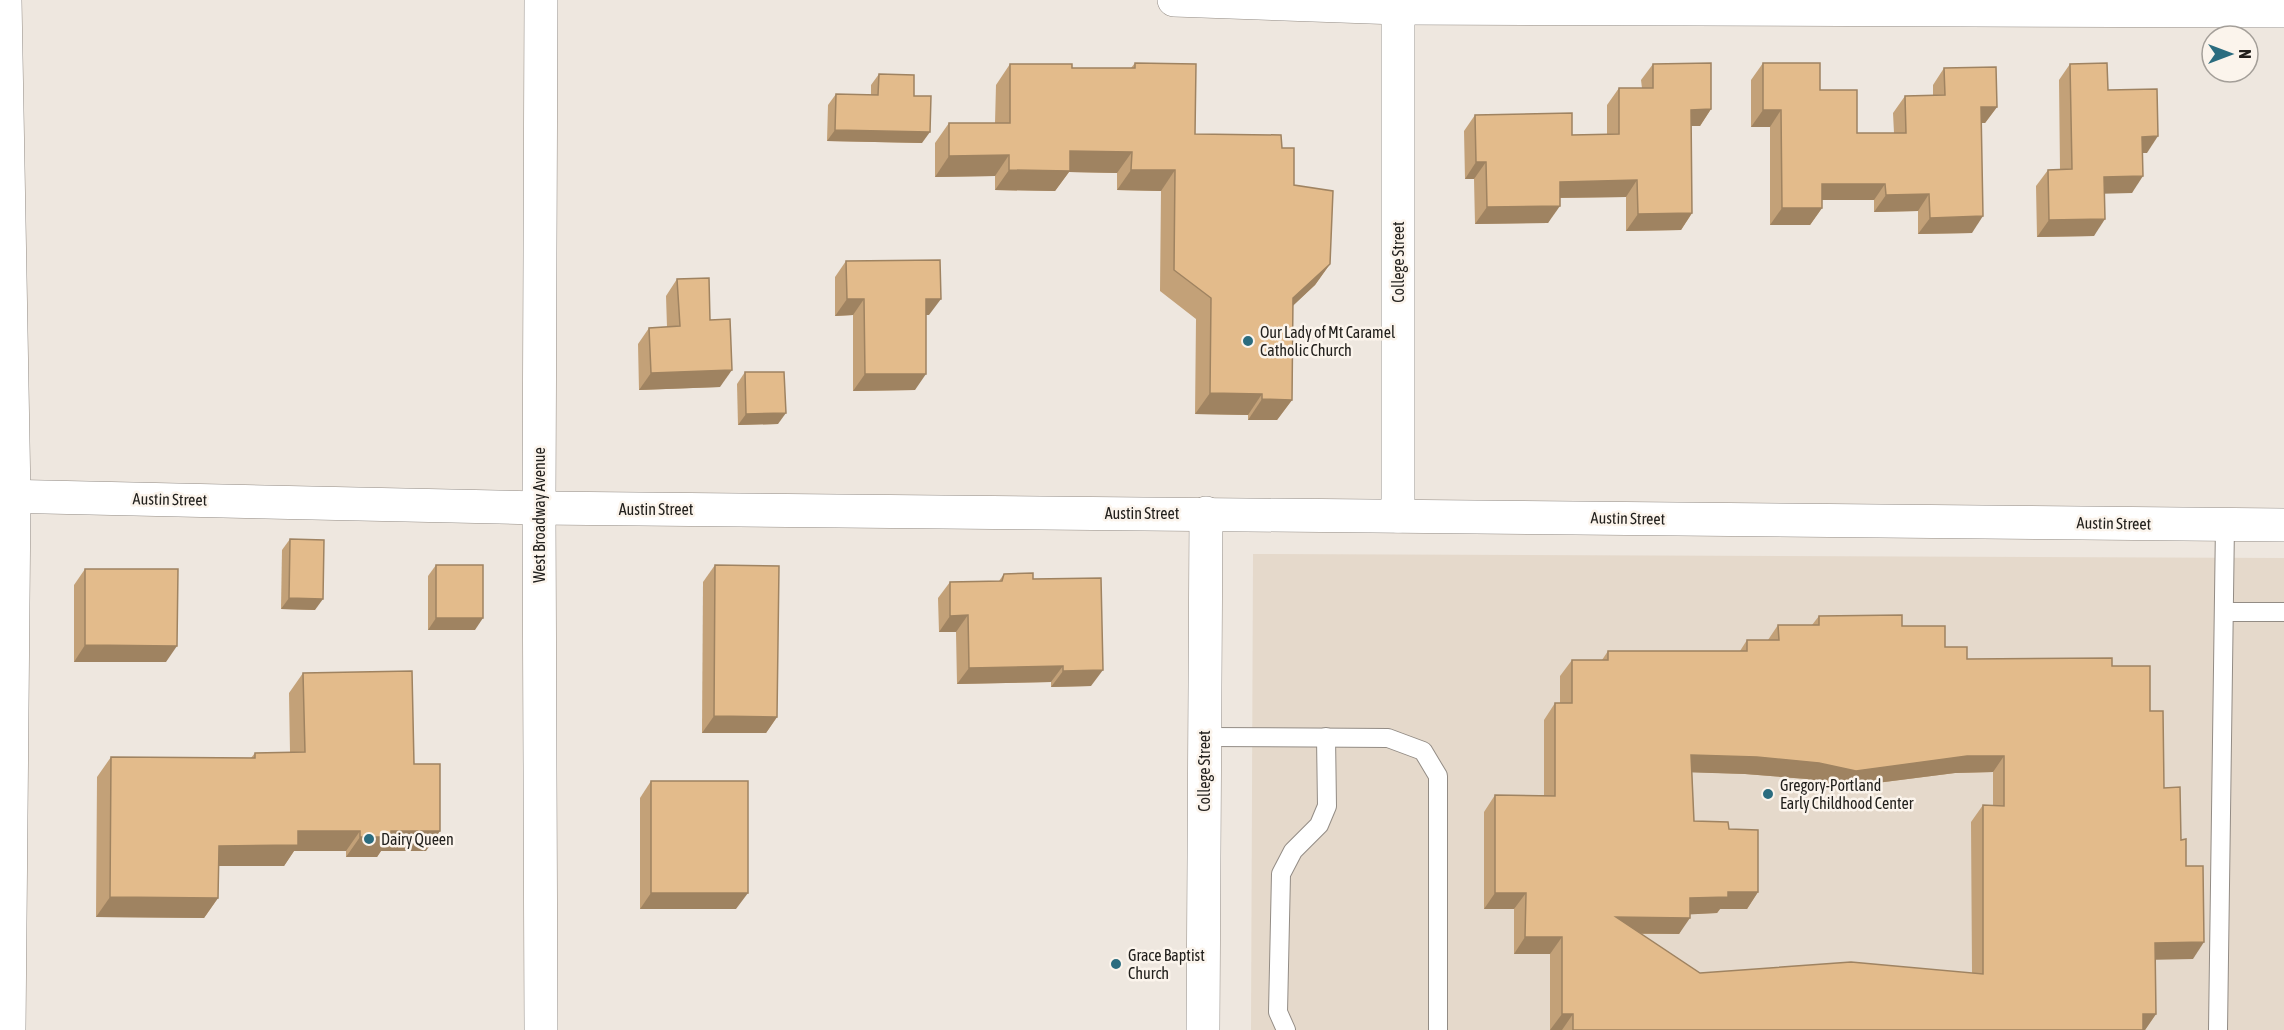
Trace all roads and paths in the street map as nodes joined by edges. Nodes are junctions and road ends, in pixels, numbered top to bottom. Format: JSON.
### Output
{"nodes":[{"id":1,"x":5,"y":0,"type":"edge"},
{"id":2,"x":541,"y":0,"type":"edge"},
{"id":3,"x":1174,"y":0,"type":"edge"},
{"id":4,"x":1398,"y":8,"type":"junction"},
{"id":5,"x":2284,"y":11,"type":"edge"},
{"id":6,"x":7,"y":496,"type":"edge"},
{"id":7,"x":539,"y":508,"type":"junction"},
{"id":8,"x":1206,"y":513,"type":"junction"},
{"id":9,"x":1398,"y":516,"type":"junction"},
{"id":10,"x":2225,"y":524,"type":"junction"},
{"id":11,"x":2284,"y":525,"type":"edge"},
{"id":12,"x":2224,"y":612,"type":"junction"},
{"id":13,"x":2284,"y":612,"type":"edge"},
{"id":14,"x":1205,"y":737,"type":"junction"},
{"id":15,"x":1326,"y":737,"type":"junction"},
{"id":16,"x":9,"y":1030,"type":"edge"},
{"id":17,"x":541,"y":1030,"type":"edge"},
{"id":18,"x":1203,"y":1030,"type":"edge"},
{"id":19,"x":1286,"y":1030,"type":"edge"},
{"id":20,"x":1438,"y":1030,"type":"edge"},
{"id":21,"x":2218,"y":1030,"type":"edge"}],
"edges":[{"from":1,"to":6,"type":"street"},
{"from":2,"to":7,"type":"street","name":"West Broadway Avenue"},
{"from":3,"to":4,"type":"street"},
{"from":4,"to":5,"type":"street"},
{"from":4,"to":9,"type":"street","name":"College Street"},
{"from":6,"to":7,"type":"street","name":"Austin Street"},
{"from":6,"to":16,"type":"street"},
{"from":7,"to":8,"type":"street","name":"Austin Street"},
{"from":7,"to":17,"type":"street","name":"West Broadway Avenue"},
{"from":8,"to":9,"type":"street","name":"Austin Street"},
{"from":8,"to":14,"type":"street","name":"College Street"},
{"from":9,"to":10,"type":"street","name":"Austin Street"},
{"from":10,"to":11,"type":"street","name":"Austin Street"},
{"from":10,"to":12,"type":"lane"},
{"from":12,"to":13,"type":"lane"},
{"from":12,"to":21,"type":"lane"},
{"from":14,"to":15,"type":"lane"},
{"from":14,"to":18,"type":"street","name":"College Street"},
{"from":15,"to":19,"type":"lane"},
{"from":15,"to":20,"type":"lane"}]}
